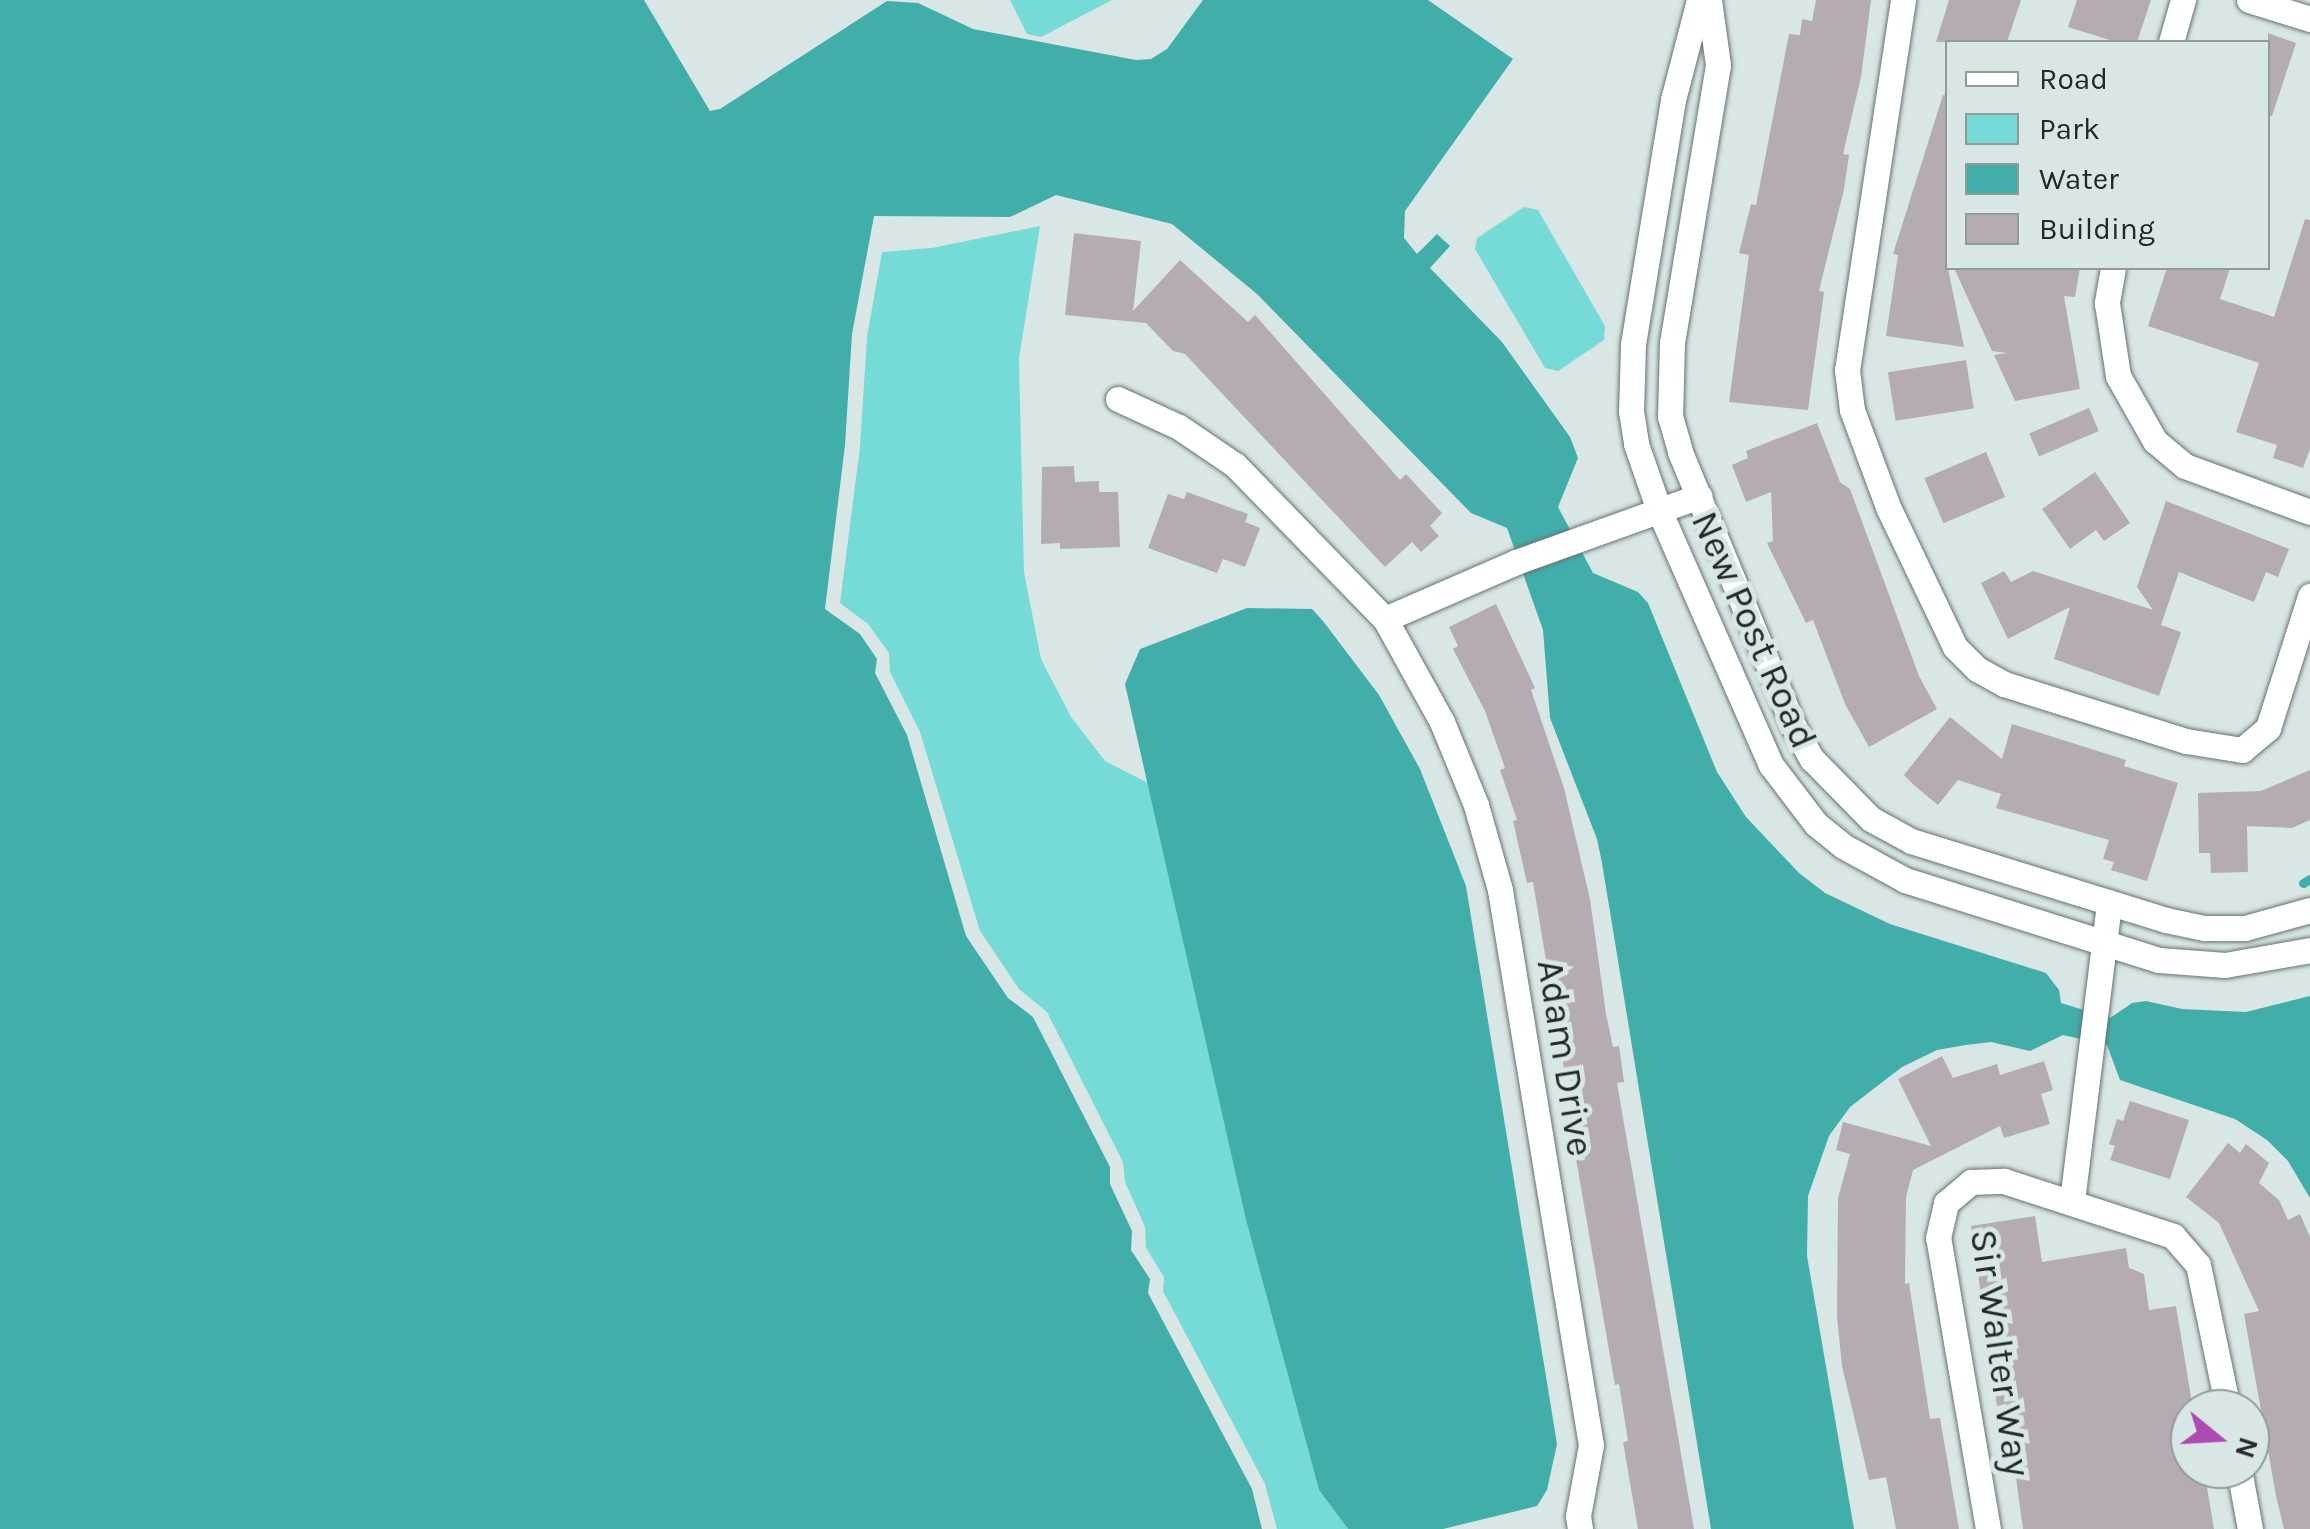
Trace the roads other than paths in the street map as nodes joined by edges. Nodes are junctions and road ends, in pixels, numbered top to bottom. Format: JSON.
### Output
{"nodes":[{"id":1,"x":1699,"y":0,"type":"edge"},
{"id":2,"x":1708,"y":0,"type":"edge"},
{"id":3,"x":1902,"y":0,"type":"edge"},
{"id":4,"x":2183,"y":0,"type":"edge"},
{"id":5,"x":2250,"y":0,"type":"edge"},
{"id":6,"x":2310,"y":18,"type":"edge"},
{"id":7,"x":2172,"y":40,"type":"edge"},
{"id":8,"x":2113,"y":270,"type":"edge"},
{"id":9,"x":1118,"y":400,"type":"dead end"},
{"id":10,"x":1699,"y":496,"type":"junction"},
{"id":11,"x":1659,"y":510,"type":"junction"},
{"id":12,"x":2310,"y":512,"type":"edge"},
{"id":13,"x":2310,"y":596,"type":"edge"},
{"id":14,"x":1386,"y":619,"type":"junction"},
{"id":15,"x":2109,"y":902,"type":"junction"},
{"id":16,"x":2310,"y":910,"type":"edge"},
{"id":17,"x":2102,"y":942,"type":"junction"},
{"id":18,"x":2310,"y":950,"type":"edge"},
{"id":19,"x":2072,"y":1201,"type":"junction"},
{"id":20,"x":2224,"y":1389,"type":"edge"},
{"id":21,"x":2243,"y":1489,"type":"edge"},
{"id":22,"x":1580,"y":1529,"type":"edge"},
{"id":23,"x":1988,"y":1529,"type":"edge"},
{"id":24,"x":2250,"y":1529,"type":"edge"}],
"edges":[{"from":1,"to":11,"type":"street","name":"New Post Road"},
{"from":2,"to":10,"type":"street","name":"New Post Road"},
{"from":3,"to":13,"type":"street"},
{"from":4,"to":7,"type":"street"},
{"from":5,"to":6,"type":"street"},
{"from":8,"to":12,"type":"street"},
{"from":9,"to":14,"type":"street","name":"Adam Drive"},
{"from":10,"to":11,"type":"street"},
{"from":10,"to":15,"type":"street","name":"New Post Road"},
{"from":11,"to":14,"type":"street"},
{"from":11,"to":17,"type":"street","name":"New Post Road"},
{"from":14,"to":22,"type":"street","name":"Adam Drive"},
{"from":15,"to":16,"type":"street","name":"New Post Road"},
{"from":15,"to":17,"type":"street"},
{"from":17,"to":18,"type":"street","name":"New Post Road"},
{"from":17,"to":19,"type":"street"},
{"from":19,"to":20,"type":"street","name":"Sir Walter Way"},
{"from":19,"to":23,"type":"street","name":"Sir Walter Way"},
{"from":21,"to":24,"type":"street"}]}
